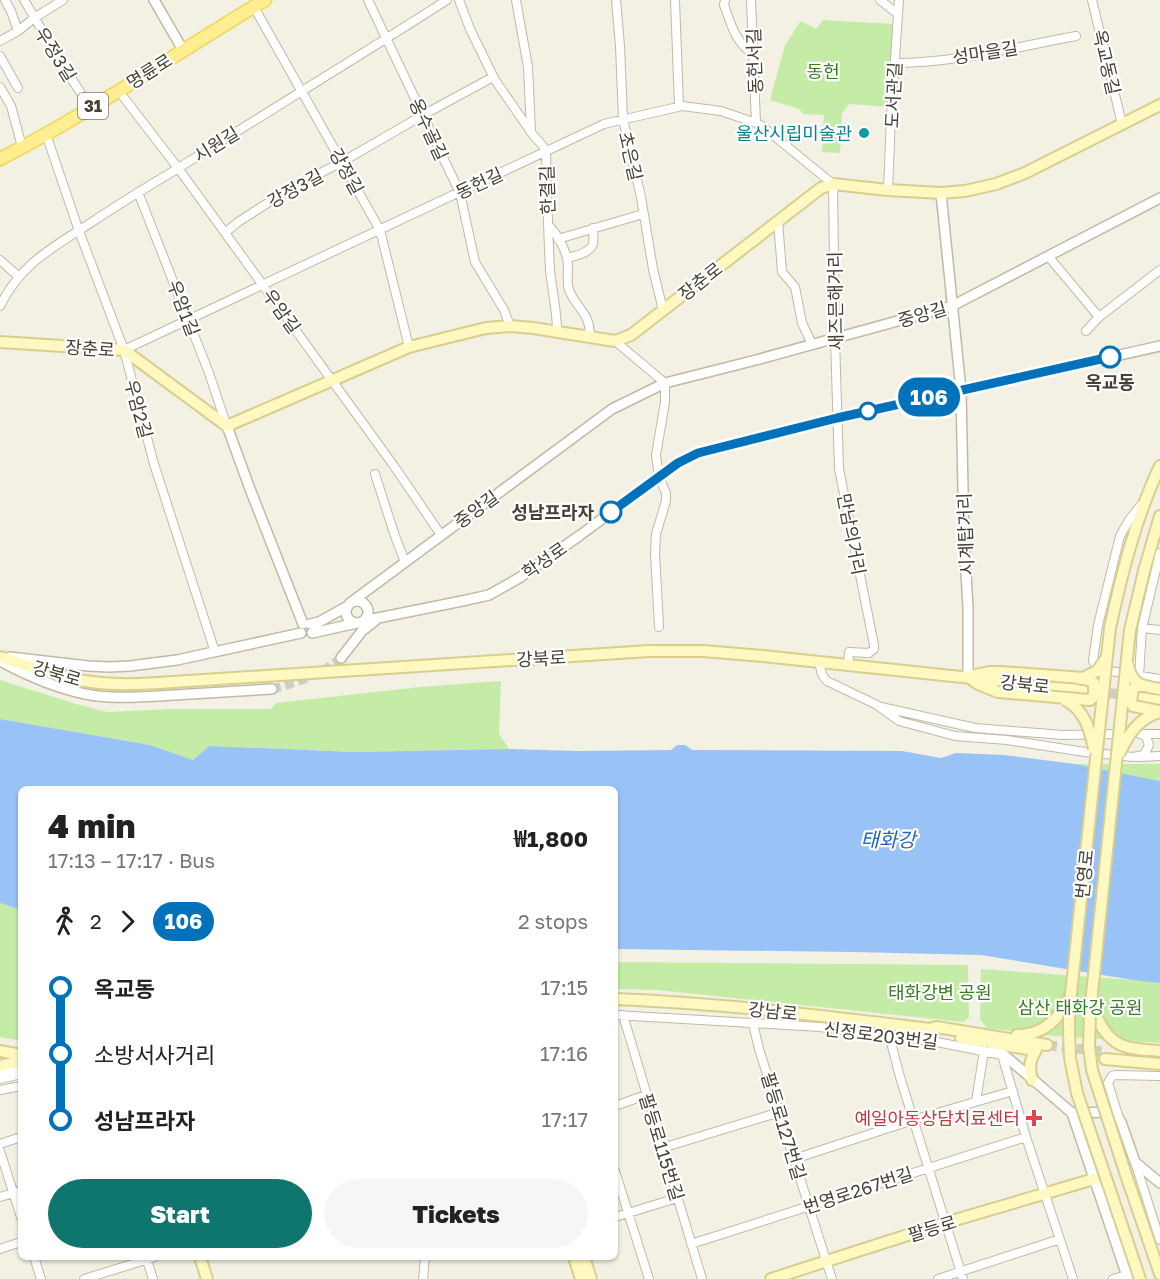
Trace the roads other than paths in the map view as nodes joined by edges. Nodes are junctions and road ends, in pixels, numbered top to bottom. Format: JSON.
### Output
{"nodes":[{"id":1,"x":5,"y":0,"type":"edge"},
{"id":2,"x":24,"y":0,"type":"edge"},
{"id":3,"x":63,"y":0,"type":"edge"},
{"id":4,"x":154,"y":0,"type":"edge"},
{"id":5,"x":368,"y":0,"type":"edge"},
{"id":6,"x":447,"y":0,"type":"edge"},
{"id":7,"x":459,"y":0,"type":"edge"},
{"id":8,"x":516,"y":0,"type":"edge"},
{"id":9,"x":615,"y":0,"type":"edge"},
{"id":10,"x":675,"y":0,"type":"edge"},
{"id":11,"x":725,"y":0,"type":"edge"},
{"id":12,"x":751,"y":0,"type":"edge"},
{"id":13,"x":880,"y":0,"type":"edge"},
{"id":14,"x":899,"y":0,"type":"edge"},
{"id":15,"x":1092,"y":0,"type":"edge"},
{"id":16,"x":259,"y":3,"type":"edge"},
{"id":17,"x":898,"y":14,"type":"junction"},
{"id":18,"x":34,"y":18,"type":"junction"},
{"id":19,"x":18,"y":31,"type":"junction"},
{"id":20,"x":1076,"y":36,"type":"dead end"},
{"id":21,"x":387,"y":39,"type":"junction"},
{"id":22,"x":0,"y":40,"type":"edge"},
{"id":23,"x":183,"y":50,"type":"junction"},
{"id":24,"x":754,"y":55,"type":"junction"},
{"id":25,"x":0,"y":56,"type":"edge"},
{"id":26,"x":895,"y":63,"type":"junction"},
{"id":27,"x":494,"y":77,"type":"junction"},
{"id":28,"x":0,"y":87,"type":"edge"},
{"id":29,"x":18,"y":88,"type":"dead end"},
{"id":30,"x":118,"y":90,"type":"junction"},
{"id":31,"x":302,"y":91,"type":"junction"},
{"id":32,"x":1160,"y":105,"type":"edge"},
{"id":33,"x":679,"y":106,"type":"junction"},
{"id":34,"x":90,"y":108,"type":"junction"},
{"id":35,"x":423,"y":115,"type":"junction"},
{"id":36,"x":623,"y":120,"type":"junction"},
{"id":37,"x":756,"y":123,"type":"junction"},
{"id":38,"x":1122,"y":124,"type":"junction"},
{"id":39,"x":532,"y":133,"type":"junction"},
{"id":40,"x":46,"y":134,"type":"junction"},
{"id":41,"x":22,"y":147,"type":"junction"},
{"id":42,"x":546,"y":152,"type":"junction"},
{"id":43,"x":2,"y":157,"type":"edge"},
{"id":44,"x":342,"y":162,"type":"junction"},
{"id":45,"x":178,"y":168,"type":"junction"},
{"id":46,"x":833,"y":184,"type":"junction"},
{"id":47,"x":888,"y":190,"type":"junction"},
{"id":48,"x":138,"y":192,"type":"junction"},
{"id":49,"x":460,"y":193,"type":"junction"},
{"id":50,"x":941,"y":193,"type":"junction"},
{"id":51,"x":1160,"y":198,"type":"edge"},
{"id":52,"x":643,"y":214,"type":"junction"},
{"id":53,"x":778,"y":221,"type":"junction"},
{"id":54,"x":548,"y":225,"type":"junction"},
{"id":55,"x":593,"y":228,"type":"junction"},
{"id":56,"x":380,"y":230,"type":"junction"},
{"id":57,"x":79,"y":231,"type":"junction"},
{"id":58,"x":225,"y":233,"type":"junction"},
{"id":59,"x":558,"y":239,"type":"junction"},
{"id":60,"x":1048,"y":256,"type":"junction"},
{"id":61,"x":567,"y":258,"type":"junction"},
{"id":62,"x":0,"y":260,"type":"edge"},
{"id":63,"x":1160,"y":270,"type":"edge"},
{"id":64,"x":19,"y":277,"type":"junction"},
{"id":65,"x":262,"y":285,"type":"junction"},
{"id":66,"x":0,"y":306,"type":"edge"},
{"id":67,"x":952,"y":306,"type":"junction"},
{"id":68,"x":663,"y":310,"type":"junction"},
{"id":69,"x":1100,"y":317,"type":"junction"},
{"id":70,"x":188,"y":319,"type":"junction"},
{"id":71,"x":510,"y":326,"type":"junction"},
{"id":72,"x":557,"y":331,"type":"junction"},
{"id":73,"x":1086,"y":331,"type":"dead end"},
{"id":74,"x":589,"y":337,"type":"junction"},
{"id":75,"x":835,"y":338,"type":"junction"},
{"id":76,"x":615,"y":341,"type":"junction"},
{"id":77,"x":0,"y":342,"type":"edge"},
{"id":78,"x":812,"y":344,"type":"junction"},
{"id":79,"x":1160,"y":346,"type":"edge"},
{"id":80,"x":409,"y":347,"type":"junction"},
{"id":81,"x":124,"y":350,"type":"junction"},
{"id":82,"x":331,"y":379,"type":"junction"},
{"id":83,"x":665,"y":383,"type":"junction"},
{"id":84,"x":961,"y":390,"type":"junction"},
{"id":85,"x":837,"y":418,"type":"junction"},
{"id":86,"x":227,"y":426,"type":"junction"},
{"id":87,"x":1158,"y":472,"type":"edge"},
{"id":88,"x":375,"y":474,"type":"dead end"},
{"id":89,"x":659,"y":477,"type":"junction"},
{"id":90,"x":1146,"y":500,"type":"junction"},
{"id":91,"x":1160,"y":516,"type":"edge"},
{"id":92,"x":441,"y":535,"type":"junction"},
{"id":93,"x":1160,"y":537,"type":"edge"},
{"id":94,"x":1160,"y":553,"type":"edge"},
{"id":95,"x":1148,"y":557,"type":"junction"},
{"id":96,"x":405,"y":562,"type":"junction"},
{"id":97,"x":1158,"y":572,"type":"edge"},
{"id":98,"x":349,"y":605,"type":"junction"},
{"id":99,"x":364,"y":621,"type":"junction"},
{"id":100,"x":659,"y":627,"type":"dead end"},
{"id":101,"x":1142,"y":628,"type":"junction"},
{"id":102,"x":307,"y":629,"type":"junction"},
{"id":103,"x":1160,"y":630,"type":"edge"},
{"id":104,"x":215,"y":652,"type":"junction"},
{"id":105,"x":1107,"y":657,"type":"junction"},
{"id":106,"x":0,"y":658,"type":"edge"},
{"id":107,"x":341,"y":658,"type":"tunnel mouth"},
{"id":108,"x":1126,"y":659,"type":"junction"},
{"id":109,"x":820,"y":662,"type":"junction"},
{"id":110,"x":848,"y":665,"type":"junction"},
{"id":111,"x":968,"y":678,"type":"junction"},
{"id":112,"x":1077,"y":678,"type":"junction"},
{"id":113,"x":1160,"y":678,"type":"edge"},
{"id":114,"x":1141,"y":687,"type":"junction"},
{"id":115,"x":272,"y":689,"type":"tunnel mouth"},
{"id":116,"x":1160,"y":689,"type":"edge"},
{"id":117,"x":1085,"y":690,"type":"tunnel mouth"},
{"id":118,"x":1059,"y":698,"type":"junction"},
{"id":119,"x":1160,"y":700,"type":"edge"},
{"id":120,"x":877,"y":705,"type":"junction"},
{"id":121,"x":1160,"y":711,"type":"edge"},
{"id":122,"x":1137,"y":734,"type":"junction"},
{"id":123,"x":1160,"y":735,"type":"edge"},
{"id":124,"x":1160,"y":756,"type":"edge"},
{"id":125,"x":1133,"y":757,"type":"junction"},
{"id":126,"x":1096,"y":760,"type":"junction"},
{"id":127,"x":1116,"y":762,"type":"junction"},
{"id":128,"x":1071,"y":991,"type":"junction"},
{"id":129,"x":1092,"y":994,"type":"junction"},
{"id":130,"x":618,"y":999,"type":"edge"},
{"id":131,"x":619,"y":1015,"type":"edge"},
{"id":132,"x":753,"y":1024,"type":"junction"},
{"id":133,"x":930,"y":1029,"type":"junction"},
{"id":134,"x":889,"y":1035,"type":"junction"},
{"id":135,"x":983,"y":1040,"type":"junction"},
{"id":136,"x":0,"y":1051,"type":"edge"},
{"id":137,"x":1160,"y":1051,"type":"edge"},
{"id":138,"x":18,"y":1054,"type":"edge"},
{"id":139,"x":1002,"y":1055,"type":"junction"},
{"id":140,"x":1160,"y":1056,"type":"edge"},
{"id":141,"x":18,"y":1062,"type":"edge"},
{"id":142,"x":1160,"y":1064,"type":"edge"},
{"id":143,"x":0,"y":1066,"type":"edge"},
{"id":144,"x":18,"y":1069,"type":"edge"},
{"id":145,"x":0,"y":1073,"type":"edge"},
{"id":146,"x":18,"y":1075,"type":"edge"},
{"id":147,"x":1160,"y":1076,"type":"edge"},
{"id":148,"x":0,"y":1079,"type":"edge"},
{"id":149,"x":1032,"y":1080,"type":"junction"},
{"id":150,"x":18,"y":1087,"type":"edge"},
{"id":151,"x":0,"y":1090,"type":"edge"},
{"id":152,"x":1013,"y":1091,"type":"junction"},
{"id":153,"x":646,"y":1095,"type":"junction"},
{"id":154,"x":976,"y":1101,"type":"junction"},
{"id":155,"x":618,"y":1105,"type":"edge"},
{"id":156,"x":780,"y":1112,"type":"junction"},
{"id":157,"x":1072,"y":1113,"type":"junction"},
{"id":158,"x":913,"y":1120,"type":"junction"},
{"id":159,"x":1121,"y":1122,"type":"junction"},
{"id":160,"x":1026,"y":1137,"type":"junction"},
{"id":161,"x":18,"y":1138,"type":"edge"},
{"id":162,"x":0,"y":1144,"type":"edge"},
{"id":163,"x":662,"y":1148,"type":"junction"},
{"id":164,"x":0,"y":1152,"type":"edge"},
{"id":165,"x":794,"y":1159,"type":"junction"},
{"id":166,"x":1135,"y":1162,"type":"junction"},
{"id":167,"x":928,"y":1168,"type":"junction"},
{"id":168,"x":1094,"y":1179,"type":"junction"},
{"id":169,"x":618,"y":1181,"type":"edge"},
{"id":170,"x":1160,"y":1182,"type":"edge"},
{"id":171,"x":17,"y":1192,"type":"edge"},
{"id":172,"x":1045,"y":1194,"type":"junction"},
{"id":173,"x":0,"y":1197,"type":"edge"},
{"id":174,"x":677,"y":1198,"type":"junction"},
{"id":175,"x":809,"y":1206,"type":"junction"},
{"id":176,"x":628,"y":1213,"type":"junction"},
{"id":177,"x":618,"y":1216,"type":"edge"},
{"id":178,"x":945,"y":1223,"type":"junction"},
{"id":179,"x":1060,"y":1239,"type":"junction"},
{"id":180,"x":1160,"y":1240,"type":"edge"},
{"id":181,"x":18,"y":1243,"type":"edge"},
{"id":182,"x":691,"y":1244,"type":"junction"},
{"id":183,"x":0,"y":1249,"type":"edge"},
{"id":184,"x":35,"y":1260,"type":"edge"},
{"id":185,"x":143,"y":1260,"type":"edge"},
{"id":186,"x":149,"y":1260,"type":"edge"},
{"id":187,"x":201,"y":1260,"type":"edge"},
{"id":188,"x":425,"y":1260,"type":"edge"},
{"id":189,"x":575,"y":1260,"type":"edge"},
{"id":190,"x":585,"y":1260,"type":"edge"},
{"id":191,"x":826,"y":1261,"type":"junction"},
{"id":192,"x":1160,"y":1274,"type":"edge"},
{"id":193,"x":962,"y":1275,"type":"edge"},
{"id":194,"x":1127,"y":1277,"type":"edge"},
{"id":195,"x":41,"y":1279,"type":"edge"},
{"id":196,"x":84,"y":1279,"type":"edge"},
{"id":197,"x":153,"y":1279,"type":"edge"},
{"id":198,"x":207,"y":1279,"type":"edge"},
{"id":199,"x":423,"y":1279,"type":"edge"},
{"id":200,"x":581,"y":1279,"type":"edge"},
{"id":201,"x":591,"y":1279,"type":"edge"},
{"id":202,"x":649,"y":1279,"type":"edge"},
{"id":203,"x":702,"y":1279,"type":"edge"},
{"id":204,"x":771,"y":1279,"type":"edge"},
{"id":205,"x":832,"y":1279,"type":"edge"},
{"id":206,"x":938,"y":1279,"type":"edge"},
{"id":207,"x":1073,"y":1279,"type":"edge"},
{"id":208,"x":1113,"y":1279,"type":"edge"},
{"id":209,"x":1140,"y":1279,"type":"edge"}],
"edges":[{"from":1,"to":19,"type":"street"},
{"from":2,"to":18,"type":"street","name":"우정3길"},
{"from":3,"to":18,"type":"street"},
{"from":4,"to":23,"type":"street"},
{"from":5,"to":21,"type":"street","name":"옹수골길"},
{"from":6,"to":21,"type":"street","name":"시원길"},
{"from":7,"to":27,"type":"street","name":"한결길"},
{"from":8,"to":39,"type":"street"},
{"from":9,"to":36,"type":"street","name":"초은길"},
{"from":10,"to":33,"type":"street"},
{"from":11,"to":24,"type":"street"},
{"from":12,"to":24,"type":"street","name":"동헌서길"},
{"from":13,"to":17,"type":"street"},
{"from":14,"to":17,"type":"street","name":"도서관길"},
{"from":15,"to":38,"type":"street","name":"옥교동길"},
{"from":16,"to":23,"type":"main road","name":"명륜로","number":"31"},
{"from":16,"to":31,"type":"street","name":"강정길"},
{"from":17,"to":26,"type":"street","name":"도서관길"},
{"from":18,"to":19,"type":"street"},
{"from":18,"to":34,"type":"street","name":"우정3길"},
{"from":19,"to":22,"type":"street"},
{"from":20,"to":26,"type":"street","name":"성마을길"},
{"from":21,"to":31,"type":"street","name":"시원길"},
{"from":21,"to":35,"type":"street","name":"옹수골길"},
{"from":23,"to":30,"type":"main road","name":"명륜로","number":"31"},
{"from":24,"to":37,"type":"street","name":"동헌서길"},
{"from":25,"to":29,"type":"street"},
{"from":26,"to":47,"type":"street","name":"도서관길"},
{"from":27,"to":35,"type":"street","name":"강정3길"},
{"from":27,"to":39,"type":"street","name":"한결길"},
{"from":28,"to":41,"type":"street"},
{"from":30,"to":34,"type":"main road","name":"명륜로","number":"31"},
{"from":30,"to":45,"type":"street","name":"우암길"},
{"from":31,"to":44,"type":"street","name":"강정길"},
{"from":31,"to":45,"type":"street","name":"시원길"},
{"from":32,"to":38,"type":"main road"},
{"from":33,"to":36,"type":"street","name":"동헌길"},
{"from":33,"to":37,"type":"street","name":"동헌길"},
{"from":34,"to":40,"type":"main road","name":"명륜로","number":"31"},
{"from":35,"to":44,"type":"street","name":"강정3길"},
{"from":35,"to":49,"type":"street","name":"옹수골길"},
{"from":36,"to":42,"type":"street","name":"동헌길"},
{"from":36,"to":52,"type":"street","name":"초은길"},
{"from":37,"to":46,"type":"street","name":"동헌길"},
{"from":38,"to":50,"type":"main road"},
{"from":39,"to":42,"type":"street","name":"한결길"},
{"from":40,"to":41,"type":"main road","name":"명륜로","number":"31"},
{"from":40,"to":57,"type":"street","name":"우암2길"},
{"from":41,"to":43,"type":"main road","name":"명륜로","number":"31"},
{"from":42,"to":49,"type":"street","name":"동헌길"},
{"from":42,"to":54,"type":"street","name":"한결길"},
{"from":44,"to":56,"type":"street","name":"강정길"},
{"from":44,"to":58,"type":"street","name":"강정3길"},
{"from":45,"to":48,"type":"street","name":"시원길"},
{"from":45,"to":58,"type":"street","name":"우암길"},
{"from":46,"to":47,"type":"main road"},
{"from":46,"to":53,"type":"main road","name":"장춘로"},
{"from":46,"to":75,"type":"street","name":"새즈믄해거리"},
{"from":47,"to":50,"type":"main road"},
{"from":48,"to":57,"type":"street","name":"시원길"},
{"from":48,"to":70,"type":"street","name":"우암1길"},
{"from":49,"to":56,"type":"street","name":"동헌길"},
{"from":49,"to":71,"type":"street","name":"옹수골길"},
{"from":50,"to":67,"type":"street","name":"시계탑거리"},
{"from":51,"to":60,"type":"street","name":"중앙길"},
{"from":52,"to":55,"type":"street"},
{"from":52,"to":68,"type":"street","name":"초은길"},
{"from":53,"to":68,"type":"main road","name":"장춘로"},
{"from":53,"to":78,"type":"street"},
{"from":54,"to":59,"type":"street"},
{"from":54,"to":72,"type":"street","name":"한결길"},
{"from":55,"to":59,"type":"street"},
{"from":55,"to":61,"type":"street"},
{"from":56,"to":65,"type":"street","name":"동헌길"},
{"from":56,"to":80,"type":"street","name":"강정길"},
{"from":57,"to":64,"type":"street","name":"시원길"},
{"from":57,"to":81,"type":"street","name":"우암2길"},
{"from":58,"to":65,"type":"street","name":"우암길"},
{"from":59,"to":61,"type":"street"},
{"from":60,"to":67,"type":"street","name":"중앙길"},
{"from":60,"to":69,"type":"street"},
{"from":61,"to":74,"type":"street"},
{"from":62,"to":64,"type":"street"},
{"from":63,"to":69,"type":"street"},
{"from":64,"to":66,"type":"street","name":"시원길"},
{"from":65,"to":70,"type":"street","name":"동헌길"},
{"from":65,"to":82,"type":"street","name":"우암길"},
{"from":67,"to":75,"type":"street","name":"중앙길"},
{"from":67,"to":84,"type":"street","name":"시계탑거리"},
{"from":68,"to":76,"type":"main road","name":"장춘로"},
{"from":69,"to":73,"type":"street"},
{"from":70,"to":81,"type":"street","name":"동헌길"},
{"from":70,"to":86,"type":"street","name":"우암1길"},
{"from":71,"to":72,"type":"main road"},
{"from":71,"to":80,"type":"main road"},
{"from":72,"to":74,"type":"main road"},
{"from":74,"to":76,"type":"main road"},
{"from":75,"to":78,"type":"street","name":"중앙길"},
{"from":75,"to":85,"type":"street","name":"새즈믄해거리"},
{"from":76,"to":83,"type":"street"},
{"from":77,"to":81,"type":"main road","name":"장춘로"},
{"from":78,"to":83,"type":"street","name":"중앙길"},
{"from":79,"to":84,"type":"street","name":"학성로"},
{"from":80,"to":82,"type":"main road"},
{"from":81,"to":86,"type":"main road","name":"장춘로"},
{"from":81,"to":104,"type":"street","name":"우암2길"},
{"from":82,"to":86,"type":"main road"},
{"from":82,"to":92,"type":"street","name":"우암길"},
{"from":83,"to":89,"type":"street"},
{"from":83,"to":92,"type":"street","name":"중앙길"},
{"from":84,"to":85,"type":"street","name":"학성로"},
{"from":84,"to":111,"type":"street","name":"시계탑거리"},
{"from":85,"to":89,"type":"street","name":"학성로"},
{"from":85,"to":110,"type":"street","name":"만남의거리"},
{"from":86,"to":102,"type":"street"},
{"from":87,"to":90,"type":"main road","name":"번영로"},
{"from":88,"to":96,"type":"street"},
{"from":89,"to":99,"type":"street","name":"학성로"},
{"from":89,"to":100,"type":"street"},
{"from":90,"to":105,"type":"main road","name":"번영로","bridge":true},
{"from":90,"to":114,"type":"street"},
{"from":91,"to":95,"type":"main road","name":"번영로"},
{"from":92,"to":96,"type":"street","name":"중앙길"},
{"from":93,"to":95,"type":"main road"},
{"from":94,"to":97,"type":"street"},
{"from":95,"to":108,"type":"main road","name":"번영로","bridge":true},
{"from":96,"to":98,"type":"street","name":"중앙길"},
{"from":97,"to":101,"type":"street"},
{"from":98,"to":99,"type":"street"},
{"from":98,"to":99,"type":"street"},
{"from":98,"to":102,"type":"street","name":"중앙길"},
{"from":99,"to":102,"type":"street"},
{"from":99,"to":107,"type":"street"},
{"from":101,"to":103,"type":"street"},
{"from":101,"to":114,"type":"street"},
{"from":102,"to":104,"type":"street"},
{"from":104,"to":106,"type":"street"},
{"from":105,"to":112,"type":"main road","bridge":true},
{"from":105,"to":126,"type":"main road","name":"번영로","bridge":true},
{"from":106,"to":109,"type":"main road","name":"강북로"},
{"from":106,"to":115,"type":"street"},
{"from":108,"to":114,"type":"main road","bridge":true},
{"from":108,"to":127,"type":"main road","name":"번영로","bridge":true},
{"from":109,"to":110,"type":"main road","name":"강북로"},
{"from":109,"to":120,"type":"street"},
{"from":110,"to":111,"type":"main road","name":"강북로"},
{"from":111,"to":112,"type":"main road","bridge":true},
{"from":111,"to":117,"type":"main road","name":"강북로"},
{"from":111,"to":118,"type":"main road","bridge":true},
{"from":112,"to":118,"type":"main road","bridge":true},
{"from":113,"to":114,"type":"street"},
{"from":114,"to":116,"type":"main road","bridge":true},
{"from":114,"to":119,"type":"main road"},
{"from":114,"to":121,"type":"main road","bridge":true},
{"from":118,"to":126,"type":"main road","bridge":true},
{"from":120,"to":122,"type":"street"},
{"from":120,"to":125,"type":"street"},
{"from":121,"to":127,"type":"main road","bridge":true},
{"from":122,"to":123,"type":"street"},
{"from":122,"to":125,"type":"street"},
{"from":124,"to":125,"type":"street"},
{"from":126,"to":128,"type":"main road","name":"번영로","bridge":true},
{"from":127,"to":129,"type":"main road","name":"번영로","bridge":true},
{"from":128,"to":135,"type":"main road"},
{"from":128,"to":209,"type":"main road","name":"번영로","bridge":true},
{"from":129,"to":137,"type":"main road","bridge":true},
{"from":129,"to":192,"type":"main road","name":"번영로","bridge":true},
{"from":130,"to":133,"type":"main road","name":"강남로"},
{"from":131,"to":132,"type":"street","name":"신정로203번길"},
{"from":131,"to":153,"type":"street","name":"팔등로115번길"},
{"from":132,"to":134,"type":"street","name":"신정로203번길"},
{"from":132,"to":156,"type":"street","name":"팔등로127번길"},
{"from":133,"to":135,"type":"main road","name":"강남로"},
{"from":133,"to":135,"type":"main road","name":"강남로"},
{"from":134,"to":135,"type":"street","name":"신정로203번길"},
{"from":134,"to":158,"type":"street"},
{"from":135,"to":139,"type":"street"},
{"from":135,"to":149,"type":"main road","name":"강남로"},
{"from":135,"to":154,"type":"street"},
{"from":136,"to":138,"type":"main road"},
{"from":139,"to":149,"type":"street"},
{"from":139,"to":152,"type":"street"},
{"from":140,"to":142,"type":"main road"},
{"from":141,"to":143,"type":"main road"},
{"from":144,"to":145,"type":"street"},
{"from":146,"to":148,"type":"street"},
{"from":147,"to":159,"type":"street"},
{"from":149,"to":157,"type":"street"},
{"from":150,"to":151,"type":"street"},
{"from":152,"to":154,"type":"street"},
{"from":152,"to":160,"type":"street"},
{"from":153,"to":155,"type":"street"},
{"from":153,"to":163,"type":"street","name":"팔등로115번길"},
{"from":154,"to":158,"type":"street"},
{"from":156,"to":163,"type":"street"},
{"from":156,"to":165,"type":"street","name":"팔등로127번길"},
{"from":157,"to":159,"type":"street"},
{"from":157,"to":168,"type":"street"},
{"from":158,"to":165,"type":"street"},
{"from":158,"to":167,"type":"street"},
{"from":159,"to":166,"type":"street"},
{"from":160,"to":167,"type":"street","name":"번영로267번길"},
{"from":160,"to":172,"type":"street"},
{"from":161,"to":162,"type":"street"},
{"from":163,"to":174,"type":"street","name":"팔등로115번길"},
{"from":164,"to":171,"type":"street"},
{"from":165,"to":175,"type":"street","name":"팔등로127번길"},
{"from":166,"to":170,"type":"street"},
{"from":166,"to":180,"type":"street"},
{"from":167,"to":175,"type":"street","name":"번영로267번길"},
{"from":167,"to":178,"type":"street"},
{"from":168,"to":172,"type":"main road","name":"팔등로"},
{"from":168,"to":194,"type":"street"},
{"from":169,"to":176,"type":"street"},
{"from":171,"to":173,"type":"street"},
{"from":172,"to":178,"type":"main road","name":"팔등로"},
{"from":172,"to":179,"type":"street"},
{"from":174,"to":176,"type":"street"},
{"from":174,"to":182,"type":"street","name":"팔등로115번길"},
{"from":175,"to":182,"type":"street","name":"번영로267번길"},
{"from":175,"to":191,"type":"street","name":"팔등로127번길"},
{"from":176,"to":177,"type":"street"},
{"from":176,"to":202,"type":"street"},
{"from":178,"to":191,"type":"main road","name":"팔등로"},
{"from":178,"to":193,"type":"street"},
{"from":179,"to":193,"type":"street"},
{"from":179,"to":207,"type":"street"},
{"from":181,"to":183,"type":"street"},
{"from":182,"to":203,"type":"street","name":"팔등로115번길"},
{"from":184,"to":195,"type":"street"},
{"from":185,"to":196,"type":"street"},
{"from":186,"to":197,"type":"street"},
{"from":187,"to":198,"type":"main road"},
{"from":188,"to":199,"type":"street"},
{"from":189,"to":200,"type":"main road"},
{"from":190,"to":201,"type":"main road"},
{"from":191,"to":204,"type":"main road","name":"팔등로"},
{"from":191,"to":205,"type":"street","name":"팔등로127번길"},
{"from":193,"to":206,"type":"street"},
{"from":194,"to":208,"type":"street"}]}
